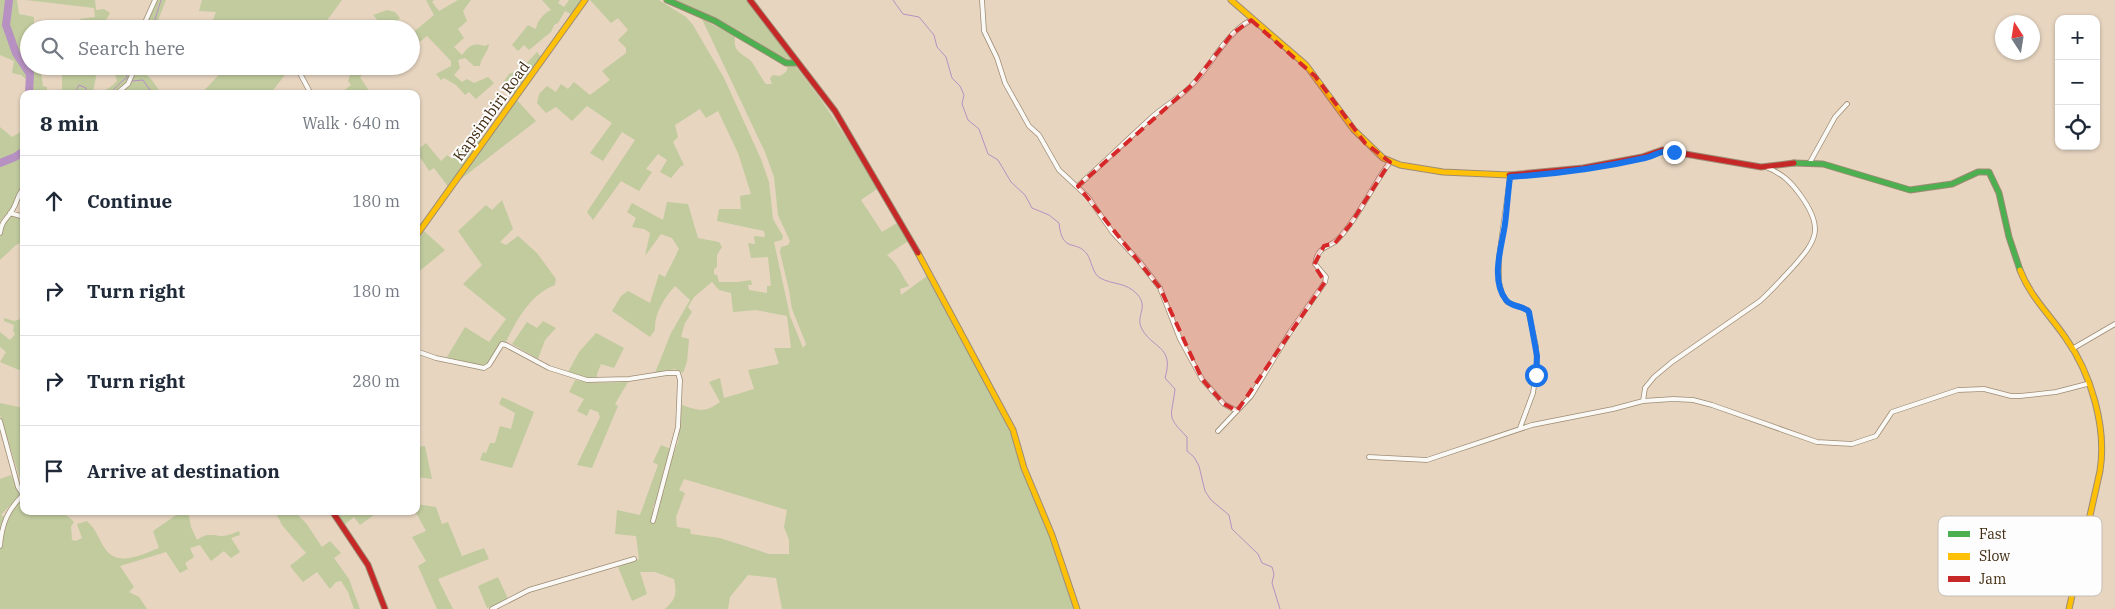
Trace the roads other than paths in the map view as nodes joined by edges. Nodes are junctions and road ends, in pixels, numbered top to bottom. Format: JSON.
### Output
{"nodes":[{"id":1,"x":156,"y":0,"type":"edge"},
{"id":2,"x":585,"y":0,"type":"edge"},
{"id":3,"x":667,"y":0,"type":"edge"},
{"id":4,"x":750,"y":0,"type":"edge"},
{"id":5,"x":982,"y":0,"type":"edge"},
{"id":6,"x":1231,"y":0,"type":"edge"},
{"id":7,"x":146,"y":20,"type":"edge"},
{"id":8,"x":1251,"y":20,"type":"junction"},
{"id":9,"x":797,"y":63,"type":"junction"},
{"id":10,"x":134,"y":75,"type":"edge"},
{"id":11,"x":301,"y":75,"type":"edge"},
{"id":12,"x":120,"y":90,"type":"edge"},
{"id":13,"x":309,"y":90,"type":"edge"},
{"id":14,"x":1847,"y":104,"type":"dead end"},
{"id":15,"x":1390,"y":162,"type":"junction"},
{"id":16,"x":1809,"y":164,"type":"junction"},
{"id":17,"x":1766,"y":167,"type":"junction"},
{"id":18,"x":1510,"y":177,"type":"junction"},
{"id":19,"x":1078,"y":186,"type":"junction"},
{"id":20,"x":20,"y":192,"type":"edge"},
{"id":21,"x":10,"y":213,"type":"junction"},
{"id":22,"x":20,"y":216,"type":"edge"},
{"id":23,"x":420,"y":230,"type":"edge"},
{"id":24,"x":0,"y":233,"type":"edge"},
{"id":25,"x":2115,"y":324,"type":"edge"},
{"id":26,"x":2072,"y":349,"type":"junction"},
{"id":27,"x":420,"y":352,"type":"edge"},
{"id":28,"x":2087,"y":384,"type":"junction"},
{"id":29,"x":1643,"y":401,"type":"junction"},
{"id":30,"x":1237,"y":411,"type":"junction"},
{"id":31,"x":0,"y":421,"type":"edge"},
{"id":32,"x":1520,"y":428,"type":"junction"},
{"id":33,"x":1218,"y":431,"type":"dead end"},
{"id":34,"x":1368,"y":457,"type":"dead end"},
{"id":35,"x":20,"y":490,"type":"edge"},
{"id":36,"x":20,"y":498,"type":"edge"},
{"id":37,"x":335,"y":515,"type":"edge"},
{"id":38,"x":2089,"y":516,"type":"edge"},
{"id":39,"x":653,"y":521,"type":"dead end"},
{"id":40,"x":0,"y":546,"type":"edge"},
{"id":41,"x":634,"y":559,"type":"dead end"},
{"id":42,"x":2071,"y":596,"type":"edge"},
{"id":43,"x":385,"y":609,"type":"edge"},
{"id":44,"x":492,"y":609,"type":"edge"},
{"id":45,"x":1076,"y":609,"type":"edge"},
{"id":46,"x":2069,"y":609,"type":"edge"}],
"edges":[{"from":1,"to":7,"type":"street"},
{"from":2,"to":23,"type":"street","name":"Kapsimbiri Road"},
{"from":3,"to":9,"type":"street"},
{"from":4,"to":9,"type":"street"},
{"from":5,"to":19,"type":"street"},
{"from":6,"to":8,"type":"street"},
{"from":8,"to":15,"type":"street"},
{"from":8,"to":19,"type":"street"},
{"from":9,"to":45,"type":"street"},
{"from":10,"to":12,"type":"street"},
{"from":11,"to":13,"type":"street"},
{"from":14,"to":16,"type":"street"},
{"from":15,"to":18,"type":"street"},
{"from":15,"to":30,"type":"street"},
{"from":16,"to":17,"type":"street"},
{"from":16,"to":26,"type":"street"},
{"from":17,"to":18,"type":"street"},
{"from":17,"to":29,"type":"street"},
{"from":18,"to":32,"type":"street"},
{"from":19,"to":30,"type":"street"},
{"from":20,"to":21,"type":"street"},
{"from":21,"to":22,"type":"street"},
{"from":21,"to":24,"type":"street"},
{"from":25,"to":26,"type":"street"},
{"from":26,"to":28,"type":"street"},
{"from":27,"to":39,"type":"street"},
{"from":28,"to":29,"type":"street"},
{"from":28,"to":38,"type":"street"},
{"from":29,"to":32,"type":"street"},
{"from":30,"to":33,"type":"street"},
{"from":31,"to":35,"type":"street"},
{"from":32,"to":34,"type":"street"},
{"from":36,"to":40,"type":"street"},
{"from":37,"to":43,"type":"street"},
{"from":41,"to":44,"type":"street"},
{"from":42,"to":46,"type":"street"}]}
